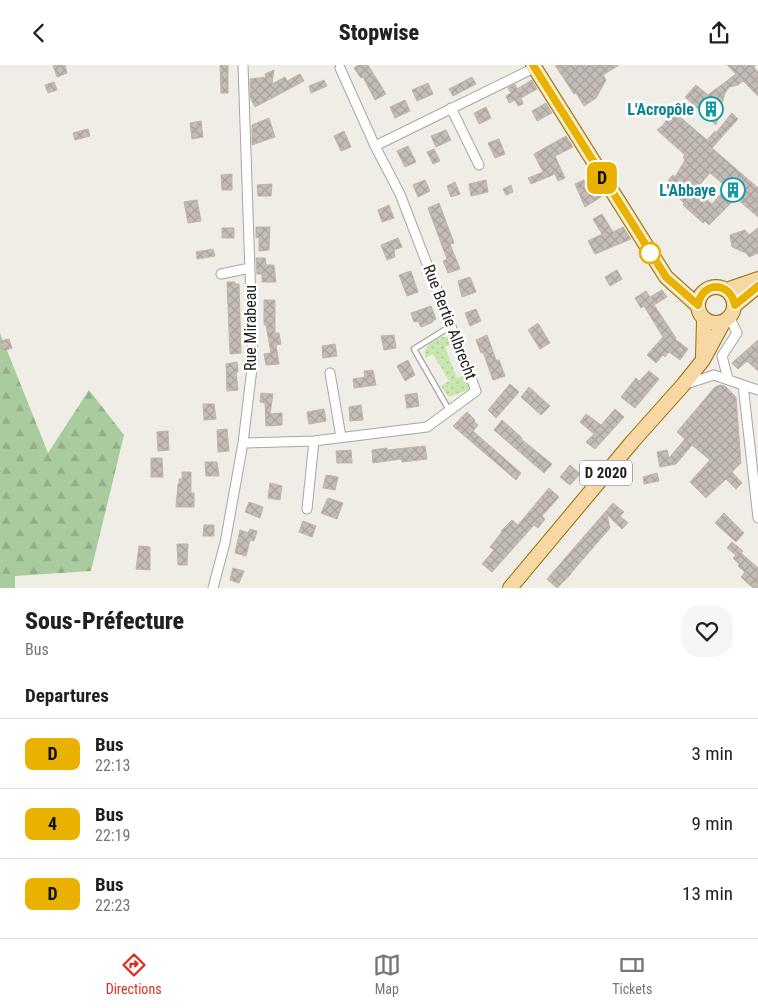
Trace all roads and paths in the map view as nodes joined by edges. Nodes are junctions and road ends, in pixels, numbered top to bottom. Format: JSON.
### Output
{"nodes":[{"id":1,"x":243,"y":65,"type":"edge"},
{"id":2,"x":534,"y":66,"type":"edge"},
{"id":3,"x":340,"y":67,"type":"dead end"},
{"id":4,"x":451,"y":108,"type":"junction"},
{"id":5,"x":375,"y":146,"type":"junction"},
{"id":6,"x":479,"y":165,"type":"dead end"},
{"id":7,"x":250,"y":268,"type":"junction"},
{"id":8,"x":221,"y":274,"type":"dead end"},
{"id":9,"x":758,"y":279,"type":"edge"},
{"id":10,"x":673,"y":285,"type":"junction"},
{"id":11,"x":726,"y":290,"type":"junction"},
{"id":12,"x":705,"y":291,"type":"junction"},
{"id":13,"x":753,"y":292,"type":"edge"},
{"id":14,"x":698,"y":305,"type":"junction"},
{"id":15,"x":729,"y":315,"type":"junction"},
{"id":16,"x":704,"y":320,"type":"junction"},
{"id":17,"x":451,"y":326,"type":"junction"},
{"id":18,"x":704,"y":358,"type":"junction"},
{"id":19,"x":330,"y":373,"type":"dead end"},
{"id":20,"x":714,"y":375,"type":"junction"},
{"id":21,"x":728,"y":379,"type":"junction"},
{"id":22,"x":683,"y":385,"type":"junction"},
{"id":23,"x":744,"y":385,"type":"junction"},
{"id":24,"x":758,"y":390,"type":"edge"},
{"id":25,"x":450,"y":411,"type":"junction"},
{"id":26,"x":341,"y":437,"type":"junction"},
{"id":27,"x":314,"y":441,"type":"junction"},
{"id":28,"x":243,"y":443,"type":"junction"},
{"id":29,"x":307,"y":509,"type":"dead end"},
{"id":30,"x":758,"y":518,"type":"edge"},
{"id":31,"x":212,"y":588,"type":"edge"},
{"id":32,"x":510,"y":588,"type":"edge"}],
"edges":[{"from":1,"to":7,"type":"street","name":"Rue Mirabeau"},
{"from":2,"to":4,"type":"street"},
{"from":2,"to":10,"type":"main road"},
{"from":3,"to":5,"type":"street","name":"Rue Bertie Albrecht"},
{"from":4,"to":5,"type":"street"},
{"from":4,"to":6,"type":"street"},
{"from":5,"to":17,"type":"street","name":"Rue Bertie Albrecht"},
{"from":7,"to":8,"type":"street"},
{"from":7,"to":28,"type":"street","name":"Rue Mirabeau"},
{"from":9,"to":11,"type":"main road"},
{"from":10,"to":12,"type":"main road"},
{"from":10,"to":14,"type":"main road"},
{"from":11,"to":12,"type":"main road"},
{"from":11,"to":15,"type":"main road"},
{"from":12,"to":14,"type":"main road"},
{"from":13,"to":15,"type":"main road"},
{"from":14,"to":16,"type":"main road"},
{"from":15,"to":16,"type":"main road"},
{"from":15,"to":18,"type":"main road","number":"D 2020"},
{"from":15,"to":21,"type":"street"},
{"from":16,"to":18,"type":"main road"},
{"from":17,"to":25,"type":"street","name":"Rue Bertie Albrecht"},
{"from":17,"to":25,"type":"lane"},
{"from":18,"to":20,"type":"street"},
{"from":18,"to":22,"type":"main road","number":"D 2020"},
{"from":19,"to":26,"type":"street"},
{"from":20,"to":21,"type":"street"},
{"from":20,"to":22,"type":"street"},
{"from":21,"to":23,"type":"street"},
{"from":22,"to":32,"type":"main road","number":"D 2020"},
{"from":23,"to":24,"type":"street"},
{"from":23,"to":30,"type":"street"},
{"from":25,"to":26,"type":"street","name":"Rue Bertie Albrecht"},
{"from":26,"to":27,"type":"street","name":"Rue Bertie Albrecht"},
{"from":27,"to":28,"type":"street","name":"Rue Bertie Albrecht"},
{"from":27,"to":29,"type":"street"},
{"from":28,"to":31,"type":"street","name":"Rue Mirabeau"}]}
